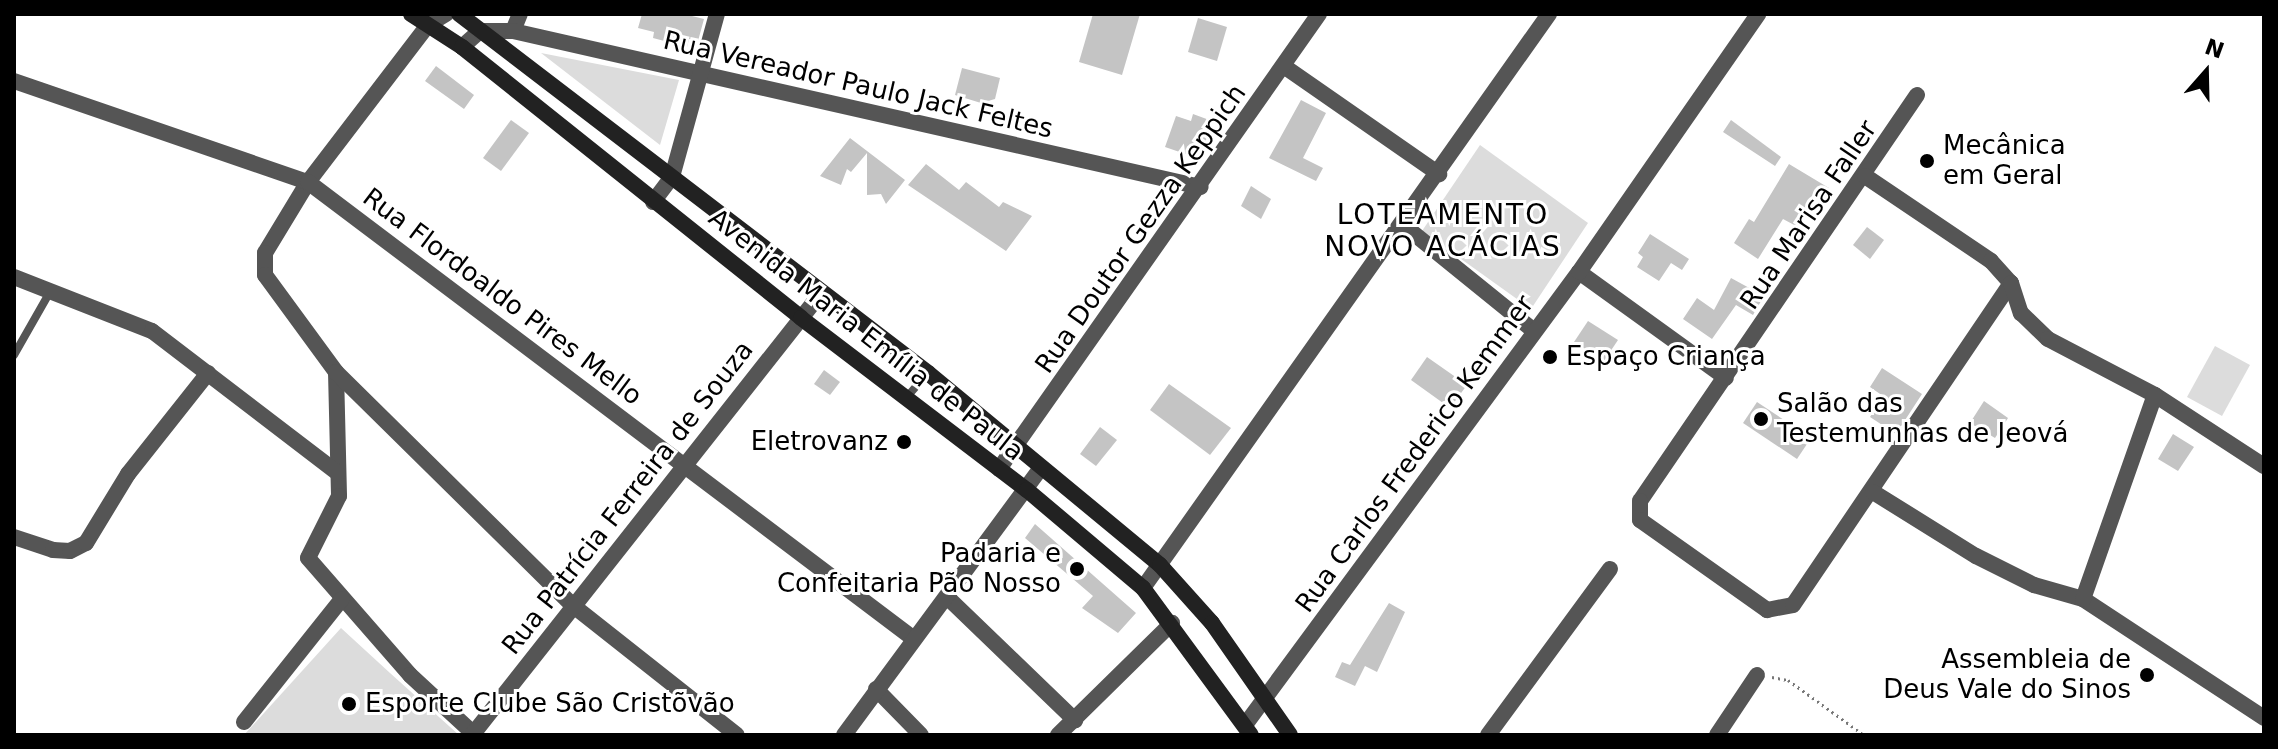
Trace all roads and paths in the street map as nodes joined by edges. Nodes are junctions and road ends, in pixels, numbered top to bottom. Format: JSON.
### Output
{"nodes":[{"id":1,"x":411,"y":14,"type":"edge"},
{"id":2,"x":446,"y":14,"type":"edge"},
{"id":3,"x":459,"y":14,"type":"edge"},
{"id":4,"x":520,"y":14,"type":"edge"},
{"id":5,"x":717,"y":14,"type":"edge"},
{"id":6,"x":1317,"y":14,"type":"edge"},
{"id":7,"x":1549,"y":14,"type":"edge"},
{"id":8,"x":1758,"y":14,"type":"edge"},
{"id":9,"x":428,"y":25,"type":"junction"},
{"id":10,"x":480,"y":31,"type":"junction"},
{"id":11,"x":513,"y":31,"type":"junction"},
{"id":12,"x":462,"y":47,"type":"junction"},
{"id":13,"x":1285,"y":67,"type":"junction"},
{"id":14,"x":702,"y":74,"type":"junction"},
{"id":15,"x":14,"y":81,"type":"edge"},
{"id":16,"x":1917,"y":95,"type":"dead end"},
{"id":17,"x":1439,"y":174,"type":"junction"},
{"id":18,"x":1865,"y":176,"type":"junction"},
{"id":19,"x":672,"y":177,"type":"junction"},
{"id":20,"x":308,"y":182,"type":"junction"},
{"id":21,"x":1201,"y":187,"type":"junction"},
{"id":22,"x":653,"y":202,"type":"junction"},
{"id":23,"x":1402,"y":224,"type":"junction"},
{"id":24,"x":1579,"y":272,"type":"junction"},
{"id":25,"x":14,"y":277,"type":"edge"},
{"id":26,"x":2011,"y":283,"type":"junction"},
{"id":27,"x":51,"y":291,"type":"junction"},
{"id":28,"x":821,"y":293,"type":"junction"},
{"id":29,"x":801,"y":318,"type":"junction"},
{"id":30,"x":1534,"y":331,"type":"junction"},
{"id":31,"x":14,"y":355,"type":"edge"},
{"id":32,"x":336,"y":372,"type":"junction"},
{"id":33,"x":208,"y":373,"type":"junction"},
{"id":34,"x":928,"y":373,"type":"junction"},
{"id":35,"x":1726,"y":378,"type":"junction"},
{"id":36,"x":2155,"y":395,"type":"junction"},
{"id":37,"x":906,"y":399,"type":"junction"},
{"id":38,"x":1016,"y":446,"type":"junction"},
{"id":39,"x":685,"y":464,"type":"junction"},
{"id":40,"x":2264,"y":466,"type":"edge"},
{"id":41,"x":1041,"y":468,"type":"junction"},
{"id":42,"x":999,"y":469,"type":"junction"},
{"id":43,"x":338,"y":473,"type":"junction"},
{"id":44,"x":1027,"y":490,"type":"junction"},
{"id":45,"x":1873,"y":492,"type":"junction"},
{"id":46,"x":14,"y":537,"type":"edge"},
{"id":47,"x":1160,"y":565,"type":"junction"},
{"id":48,"x":1610,"y":569,"type":"dead end"},
{"id":49,"x":1143,"y":588,"type":"junction"},
{"id":50,"x":947,"y":597,"type":"junction"},
{"id":51,"x":342,"y":599,"type":"junction"},
{"id":52,"x":2083,"y":599,"type":"junction"},
{"id":53,"x":571,"y":604,"type":"junction"},
{"id":54,"x":1172,"y":623,"type":"junction"},
{"id":55,"x":914,"y":639,"type":"junction"},
{"id":56,"x":1757,"y":675,"type":"joint"},
{"id":57,"x":876,"y":689,"type":"junction"},
{"id":58,"x":1267,"y":697,"type":"junction"},
{"id":59,"x":2264,"y":718,"type":"edge"},
{"id":60,"x":1075,"y":720,"type":"junction"},
{"id":61,"x":244,"y":722,"type":"dead end"},
{"id":62,"x":1248,"y":730,"type":"edge"},
{"id":63,"x":474,"y":734,"type":"edge"},
{"id":64,"x":737,"y":735,"type":"edge"},
{"id":65,"x":844,"y":735,"type":"edge"},
{"id":66,"x":921,"y":735,"type":"edge"},
{"id":67,"x":1058,"y":735,"type":"edge"},
{"id":68,"x":1290,"y":735,"type":"edge"},
{"id":69,"x":1488,"y":735,"type":"edge"},
{"id":70,"x":1717,"y":735,"type":"edge"},
{"id":71,"x":1864,"y":735,"type":"edge"}],
"edges":[{"from":1,"to":9,"type":"main road","name":"Avenida Maria Emília de Paula"},
{"from":2,"to":9,"type":"street"},
{"from":3,"to":10,"type":"main road","name":"Avenida Maria Emília de Paula"},
{"from":4,"to":11,"type":"street"},
{"from":5,"to":14,"type":"street"},
{"from":6,"to":13,"type":"street","name":"Rua Doutor Gezza Keppich"},
{"from":7,"to":17,"type":"street"},
{"from":8,"to":24,"type":"street","name":"Rua Carlos Frederico Kemmer"},
{"from":9,"to":12,"type":"main road","name":"Avenida Maria Emília de Paula"},
{"from":9,"to":20,"type":"street"},
{"from":10,"to":11,"type":"street","name":"Rua Vereador Paulo Jack Feltes"},
{"from":10,"to":12,"type":"street"},
{"from":10,"to":19,"type":"main road","name":"Avenida Maria Emília de Paula"},
{"from":11,"to":14,"type":"street","name":"Rua Vereador Paulo Jack Feltes"},
{"from":12,"to":22,"type":"main road","name":"Avenida Maria Emília de Paula"},
{"from":13,"to":17,"type":"street"},
{"from":13,"to":21,"type":"street","name":"Rua Doutor Gezza Keppich"},
{"from":14,"to":19,"type":"street"},
{"from":14,"to":21,"type":"street","name":"Rua Vereador Paulo Jack Feltes"},
{"from":15,"to":20,"type":"street","name":"Rua Flordoaldo Pires Mello"},
{"from":16,"to":18,"type":"street","name":"Rua Marisa Faller"},
{"from":17,"to":23,"type":"street"},
{"from":18,"to":26,"type":"street"},
{"from":18,"to":35,"type":"street","name":"Rua Marisa Faller"},
{"from":19,"to":22,"type":"street"},
{"from":19,"to":28,"type":"main road","name":"Avenida Maria Emília de Paula"},
{"from":20,"to":32,"type":"street"},
{"from":20,"to":39,"type":"street","name":"Rua Flordoaldo Pires Mello"},
{"from":21,"to":38,"type":"street","name":"Rua Doutor Gezza Keppich"},
{"from":22,"to":29,"type":"main road","name":"Avenida Maria Emília de Paula"},
{"from":23,"to":30,"type":"street"},
{"from":23,"to":47,"type":"street"},
{"from":24,"to":30,"type":"street","name":"Rua Carlos Frederico Kemmer"},
{"from":24,"to":35,"type":"street"},
{"from":25,"to":27,"type":"street"},
{"from":26,"to":36,"type":"street"},
{"from":26,"to":45,"type":"street"},
{"from":27,"to":31,"type":"lane"},
{"from":27,"to":33,"type":"street"},
{"from":28,"to":29,"type":"street","name":"Rua Patrícia Ferreira de Souza"},
{"from":28,"to":34,"type":"main road","name":"Avenida Maria Emília de Paula"},
{"from":29,"to":37,"type":"main road","name":"Avenida Maria Emília de Paula"},
{"from":29,"to":39,"type":"street","name":"Rua Patrícia Ferreira de Souza"},
{"from":30,"to":58,"type":"street","name":"Rua Carlos Frederico Kemmer"},
{"from":32,"to":43,"type":"street"},
{"from":32,"to":53,"type":"street"},
{"from":33,"to":43,"type":"street"},
{"from":33,"to":46,"type":"street"},
{"from":34,"to":37,"type":"lane"},
{"from":34,"to":38,"type":"main road","name":"Avenida Maria Emília de Paula"},
{"from":35,"to":45,"type":"street","name":"Rua Marisa Faller"},
{"from":36,"to":40,"type":"street"},
{"from":36,"to":52,"type":"street"},
{"from":37,"to":42,"type":"main road","name":"Avenida Maria Emília de Paula"},
{"from":38,"to":41,"type":"main road","name":"Avenida Maria Emília de Paula"},
{"from":38,"to":42,"type":"street","name":"Rua Doutor Gezza Keppich"},
{"from":39,"to":53,"type":"street","name":"Rua Patrícia Ferreira de Souza"},
{"from":39,"to":55,"type":"street","name":"Rua Flordoaldo Pires Mello"},
{"from":41,"to":44,"type":"street"},
{"from":41,"to":47,"type":"main road","name":"Avenida Maria Emília de Paula"},
{"from":42,"to":44,"type":"main road","name":"Avenida Maria Emília de Paula"},
{"from":43,"to":51,"type":"street"},
{"from":44,"to":49,"type":"main road","name":"Avenida Maria Emília de Paula"},
{"from":44,"to":50,"type":"street"},
{"from":45,"to":52,"type":"street"},
{"from":47,"to":49,"type":"street"},
{"from":47,"to":58,"type":"main road","name":"Avenida Maria Emília de Paula"},
{"from":48,"to":69,"type":"street"},
{"from":49,"to":54,"type":"main road","name":"Avenida Maria Emília de Paula"},
{"from":50,"to":55,"type":"street"},
{"from":50,"to":60,"type":"street"},
{"from":51,"to":61,"type":"street"},
{"from":51,"to":63,"type":"street"},
{"from":52,"to":59,"type":"street"},
{"from":53,"to":63,"type":"street","name":"Rua Patrícia Ferreira de Souza"},
{"from":53,"to":64,"type":"street"},
{"from":54,"to":60,"type":"street"},
{"from":54,"to":62,"type":"main road","name":"Avenida Maria Emília de Paula"},
{"from":55,"to":57,"type":"street"},
{"from":56,"to":70,"type":"street"},
{"from":56,"to":71,"type":"path"},
{"from":57,"to":65,"type":"street"},
{"from":57,"to":66,"type":"street"},
{"from":58,"to":62,"type":"street","name":"Rua Carlos Frederico Kemmer"},
{"from":58,"to":68,"type":"main road","name":"Avenida Maria Emília de Paula"},
{"from":60,"to":67,"type":"street"}]}
